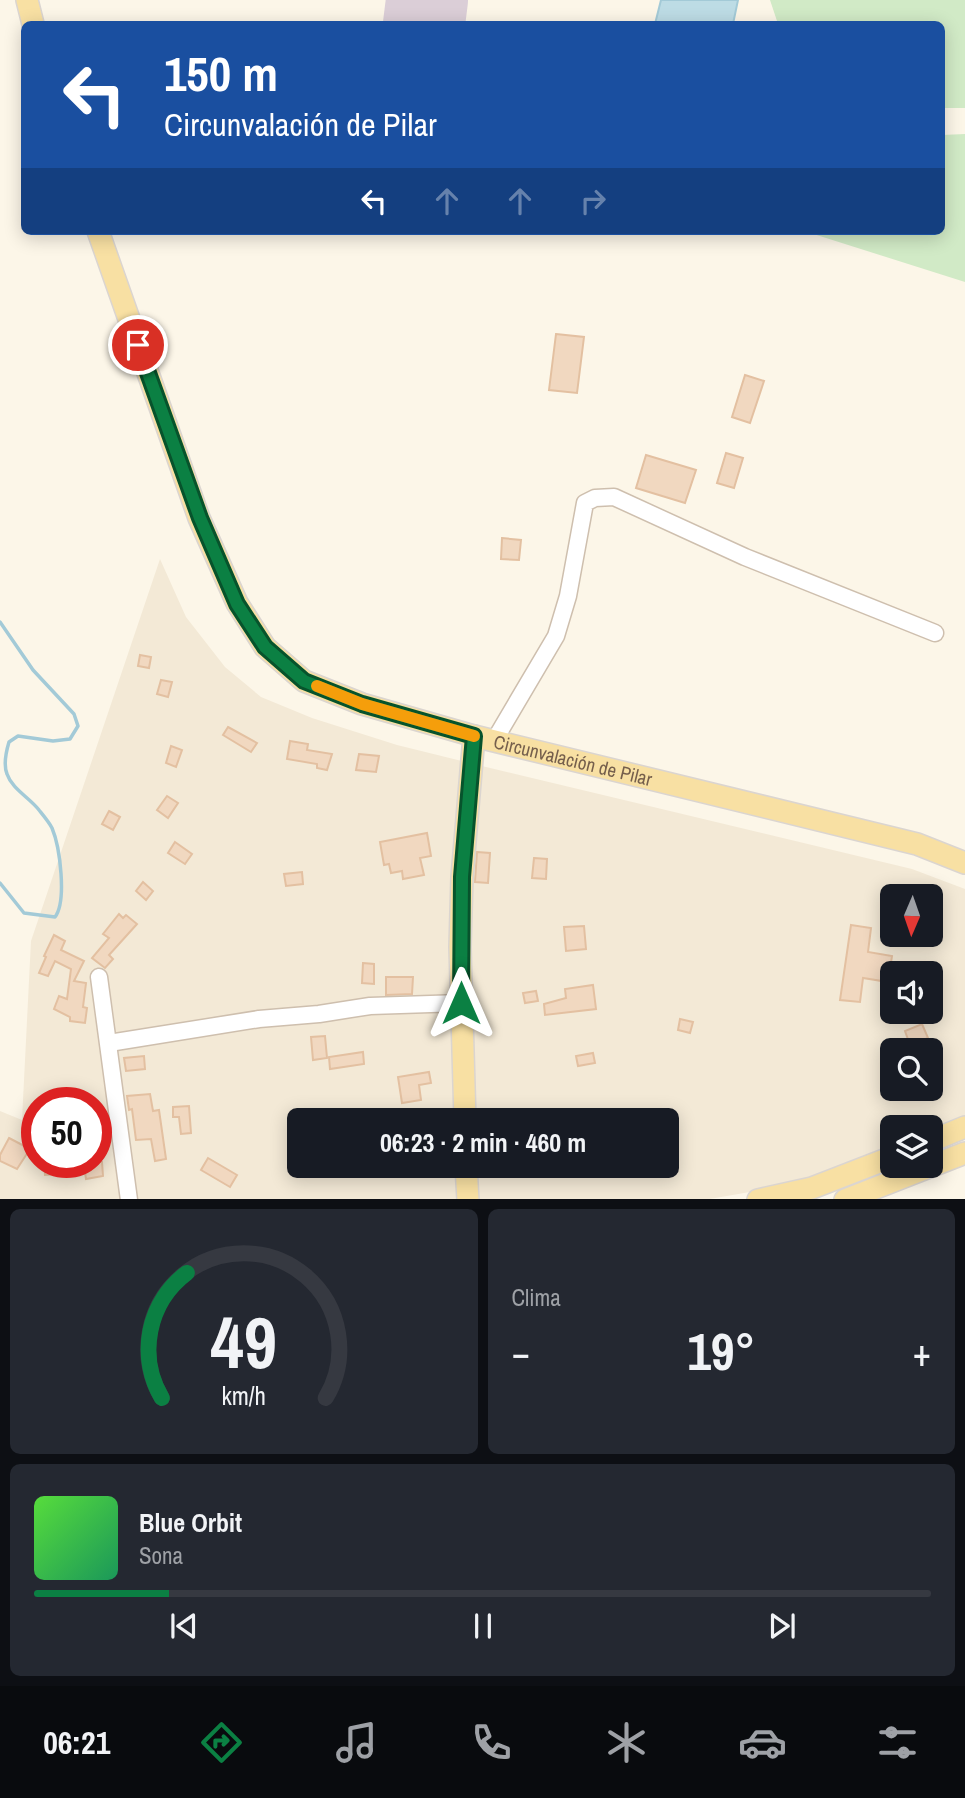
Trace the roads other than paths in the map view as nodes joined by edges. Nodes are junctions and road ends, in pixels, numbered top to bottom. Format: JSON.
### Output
{"nodes":[{"id":1,"x":27,"y":0,"type":"edge"},
{"id":2,"x":32,"y":21,"type":"edge"},
{"id":3,"x":99,"y":235,"type":"edge"},
{"id":4,"x":935,"y":633,"type":"dead end"},
{"id":5,"x":484,"y":738,"type":"junction"},
{"id":6,"x":965,"y":863,"type":"edge"},
{"id":7,"x":99,"y":977,"type":"dead end"},
{"id":8,"x":461,"y":1003,"type":"junction"},
{"id":9,"x":109,"y":1043,"type":"junction"},
{"id":10,"x":465,"y":1108,"type":"edge"},
{"id":11,"x":965,"y":1128,"type":"edge"},
{"id":12,"x":943,"y":1136,"type":"edge"},
{"id":13,"x":965,"y":1153,"type":"edge"},
{"id":14,"x":880,"y":1162,"type":"edge"},
{"id":15,"x":467,"y":1178,"type":"edge"},
{"id":16,"x":129,"y":1199,"type":"edge"},
{"id":17,"x":468,"y":1199,"type":"edge"},
{"id":18,"x":758,"y":1199,"type":"edge"},
{"id":19,"x":845,"y":1199,"type":"edge"}],
"edges":[{"from":1,"to":2,"type":"main road"},
{"from":3,"to":5,"type":"main road","name":"Circunvalación de Pilar"},
{"from":4,"to":5,"type":"street"},
{"from":5,"to":6,"type":"main road","name":"Circunvalación de Pilar"},
{"from":5,"to":8,"type":"main road"},
{"from":7,"to":9,"type":"street"},
{"from":8,"to":9,"type":"street"},
{"from":8,"to":10,"type":"main road"},
{"from":9,"to":16,"type":"street"},
{"from":11,"to":12,"type":"main road"},
{"from":13,"to":19,"type":"main road"},
{"from":14,"to":18,"type":"main road"},
{"from":15,"to":17,"type":"main road"}]}
